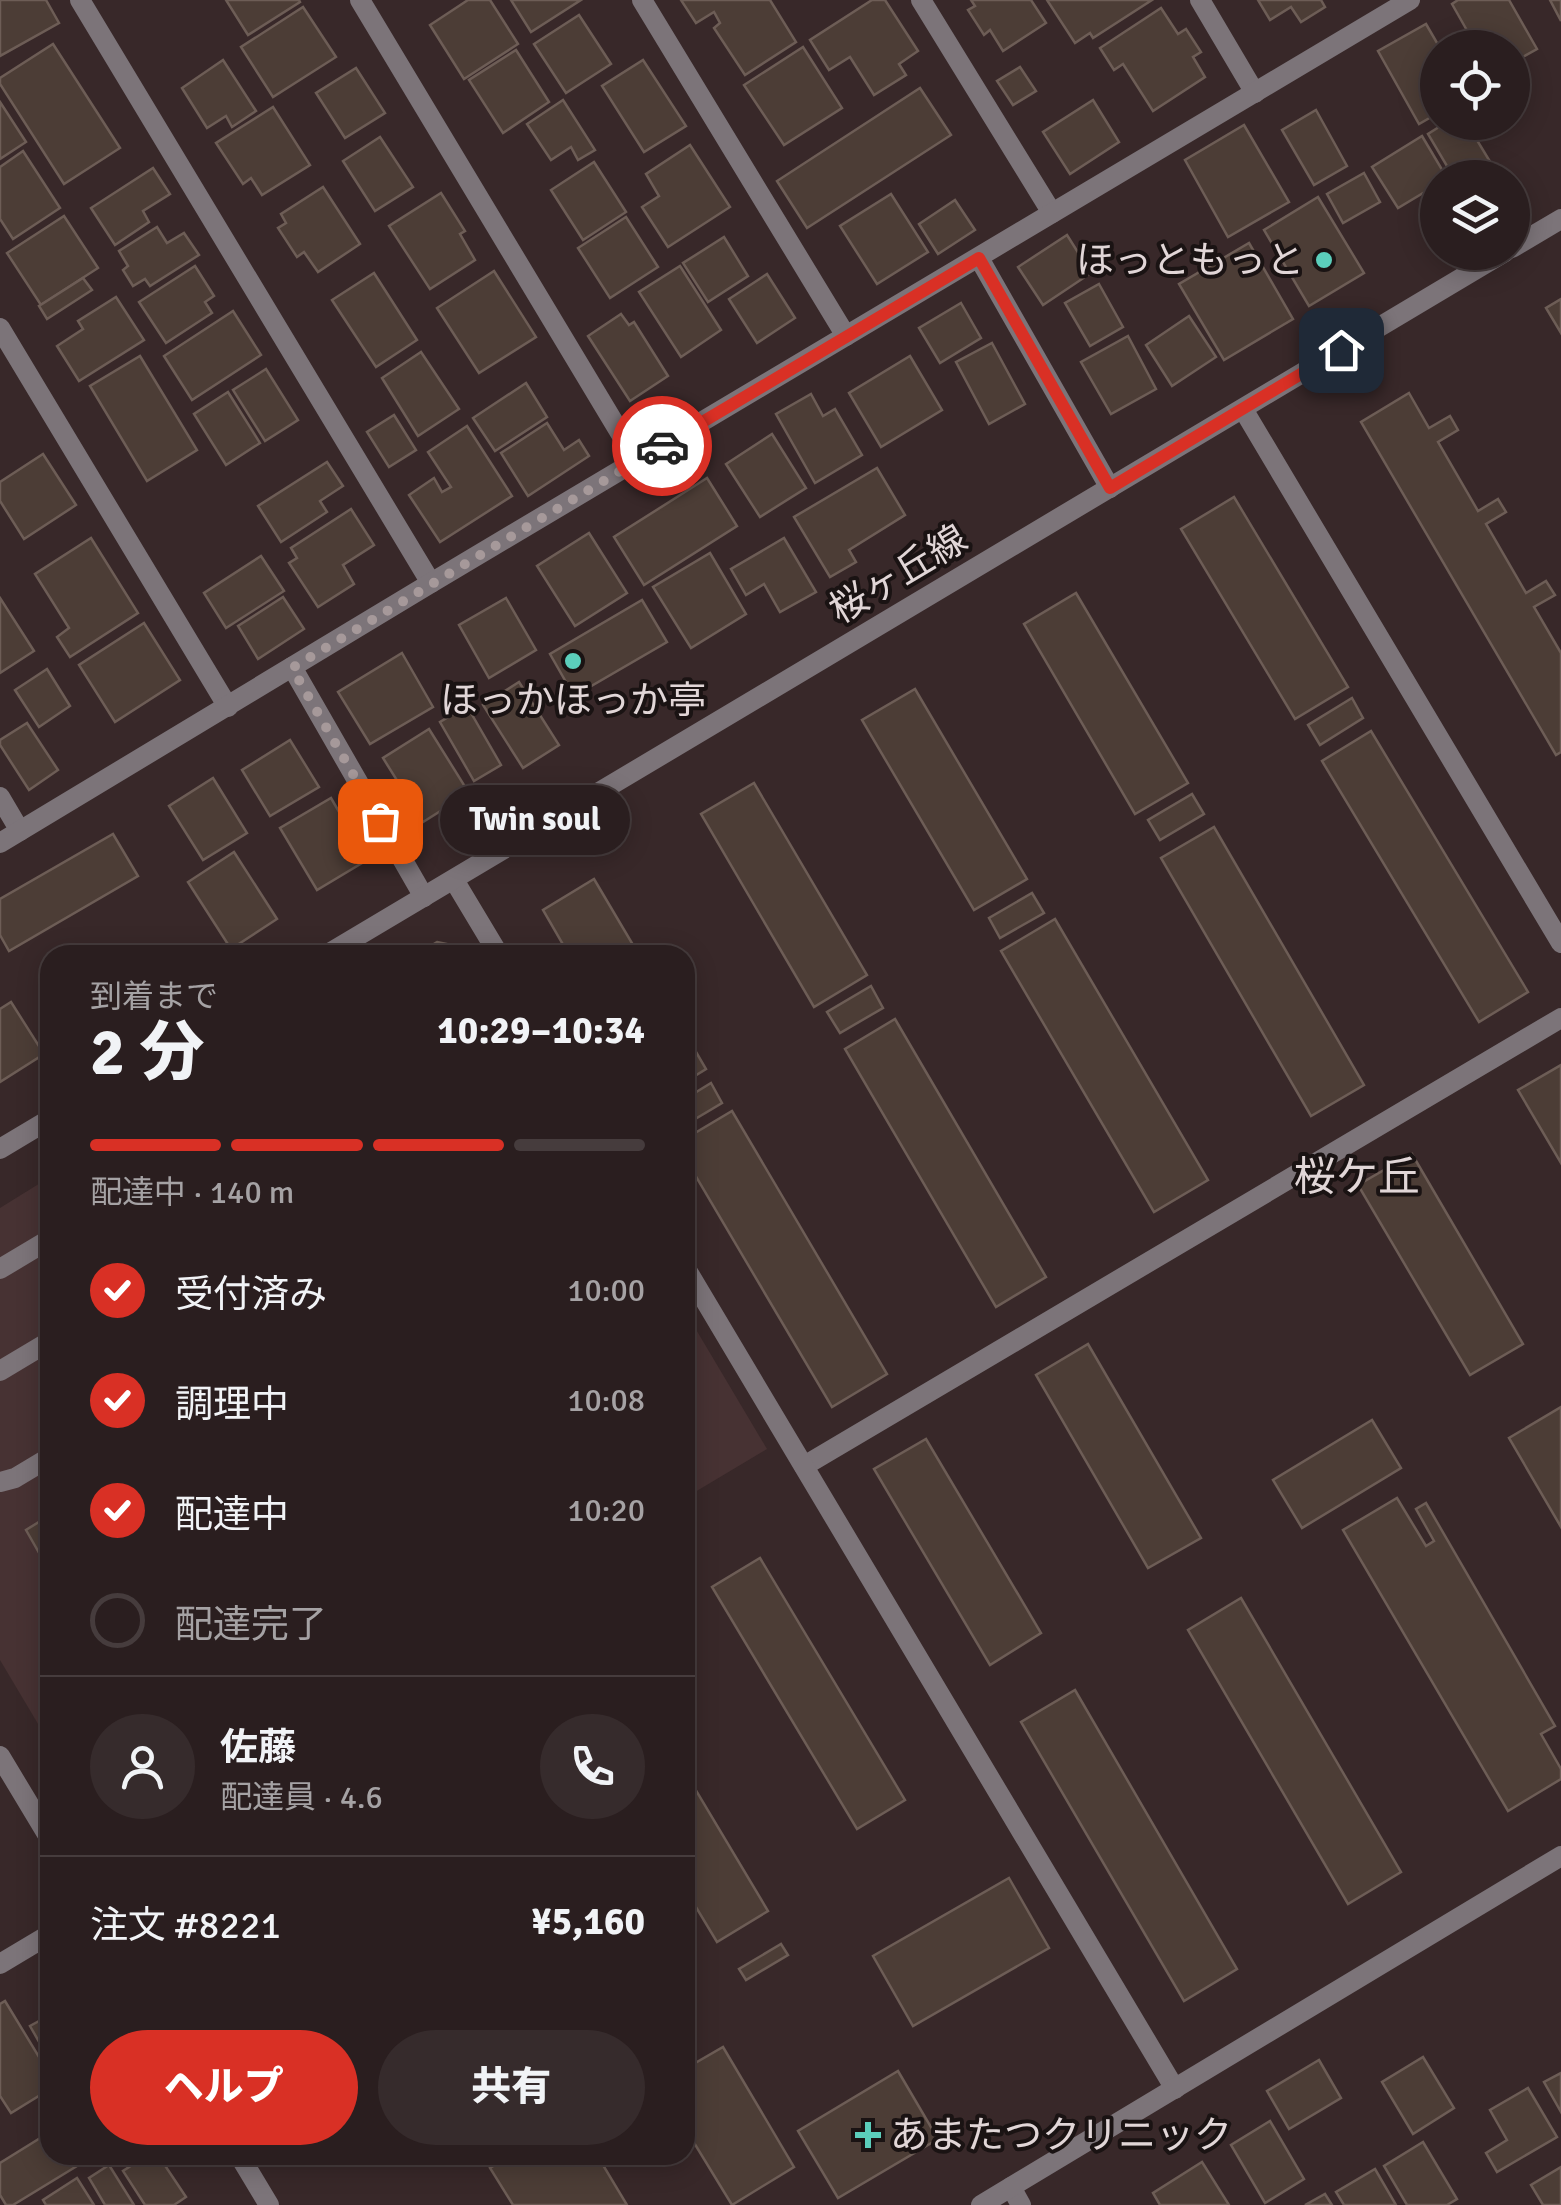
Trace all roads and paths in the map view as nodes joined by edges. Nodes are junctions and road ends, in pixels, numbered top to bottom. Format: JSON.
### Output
{"nodes":[{"id":1,"x":80,"y":0,"type":"edge"},
{"id":2,"x":360,"y":0,"type":"edge"},
{"id":3,"x":642,"y":0,"type":"edge"},
{"id":4,"x":922,"y":0,"type":"edge"},
{"id":5,"x":1200,"y":0,"type":"edge"},
{"id":6,"x":1410,"y":0,"type":"edge"},
{"id":7,"x":1254,"y":93,"type":"junction"},
{"id":8,"x":1052,"y":214,"type":"junction"},
{"id":9,"x":1561,"y":219,"type":"edge"},
{"id":10,"x":1530,"y":237,"type":"edge"},
{"id":11,"x":979,"y":258,"type":"junction"},
{"id":12,"x":1475,"y":270,"type":"edge"},
{"id":13,"x":0,"y":328,"type":"edge"},
{"id":14,"x":846,"y":336,"type":"junction"},
{"id":15,"x":1243,"y":410,"type":"junction"},
{"id":16,"x":637,"y":461,"type":"junction"},
{"id":17,"x":1110,"y":488,"type":"junction"},
{"id":18,"x":431,"y":584,"type":"junction"},
{"id":19,"x":292,"y":668,"type":"junction"},
{"id":20,"x":228,"y":706,"type":"junction"},
{"id":21,"x":0,"y":797,"type":"edge"},
{"id":22,"x":20,"y":831,"type":"junction"},
{"id":23,"x":0,"y":844,"type":"edge"},
{"id":24,"x":454,"y":880,"type":"junction"},
{"id":25,"x":424,"y":898,"type":"junction"},
{"id":26,"x":1561,"y":943,"type":"edge"},
{"id":27,"x":343,"y":945,"type":"edge"},
{"id":28,"x":492,"y":945,"type":"edge"},
{"id":29,"x":1561,"y":1018,"type":"edge"},
{"id":30,"x":40,"y":1125,"type":"edge"},
{"id":31,"x":0,"y":1149,"type":"edge"},
{"id":32,"x":40,"y":1245,"type":"edge"},
{"id":33,"x":0,"y":1269,"type":"edge"},
{"id":34,"x":695,"y":1284,"type":"edge"},
{"id":35,"x":40,"y":1347,"type":"edge"},
{"id":36,"x":0,"y":1371,"type":"edge"},
{"id":37,"x":40,"y":1464,"type":"edge"},
{"id":38,"x":804,"y":1466,"type":"junction"},
{"id":39,"x":0,"y":1482,"type":"edge"},
{"id":40,"x":0,"y":1756,"type":"edge"},
{"id":41,"x":40,"y":1822,"type":"edge"},
{"id":42,"x":1559,"y":1861,"type":"edge"},
{"id":43,"x":40,"y":1940,"type":"edge"},
{"id":44,"x":0,"y":1964,"type":"edge"},
{"id":45,"x":1174,"y":2089,"type":"junction"},
{"id":46,"x":245,"y":2165,"type":"edge"},
{"id":47,"x":1016,"y":2196,"type":"edge"},
{"id":48,"x":268,"y":2205,"type":"edge"},
{"id":49,"x":981,"y":2205,"type":"edge"}],
"edges":[{"from":1,"to":18,"type":"street"},
{"from":2,"to":16,"type":"street"},
{"from":3,"to":14,"type":"street"},
{"from":4,"to":8,"type":"street"},
{"from":5,"to":7,"type":"street"},
{"from":6,"to":7,"type":"street"},
{"from":7,"to":8,"type":"street"},
{"from":8,"to":11,"type":"street"},
{"from":9,"to":10,"type":"street"},
{"from":11,"to":14,"type":"street"},
{"from":11,"to":17,"type":"street"},
{"from":12,"to":15,"type":"street","name":"桜ヶ丘線"},
{"from":13,"to":20,"type":"street"},
{"from":14,"to":16,"type":"street"},
{"from":15,"to":17,"type":"street","name":"桜ヶ丘線"},
{"from":15,"to":26,"type":"street"},
{"from":16,"to":18,"type":"street"},
{"from":17,"to":24,"type":"street","name":"桜ヶ丘線"},
{"from":18,"to":19,"type":"street"},
{"from":19,"to":20,"type":"street"},
{"from":19,"to":25,"type":"street"},
{"from":20,"to":22,"type":"street"},
{"from":21,"to":22,"type":"street"},
{"from":22,"to":23,"type":"street"},
{"from":24,"to":25,"type":"street","name":"桜ヶ丘線"},
{"from":24,"to":28,"type":"street"},
{"from":25,"to":27,"type":"street","name":"桜ヶ丘線"},
{"from":29,"to":38,"type":"street"},
{"from":30,"to":31,"type":"street"},
{"from":32,"to":33,"type":"street"},
{"from":34,"to":38,"type":"street"},
{"from":35,"to":36,"type":"street"},
{"from":37,"to":39,"type":"street"},
{"from":38,"to":45,"type":"street"},
{"from":40,"to":41,"type":"street"},
{"from":42,"to":45,"type":"street"},
{"from":43,"to":44,"type":"street"},
{"from":45,"to":47,"type":"street"},
{"from":46,"to":48,"type":"street"},
{"from":47,"to":49,"type":"street"}]}
